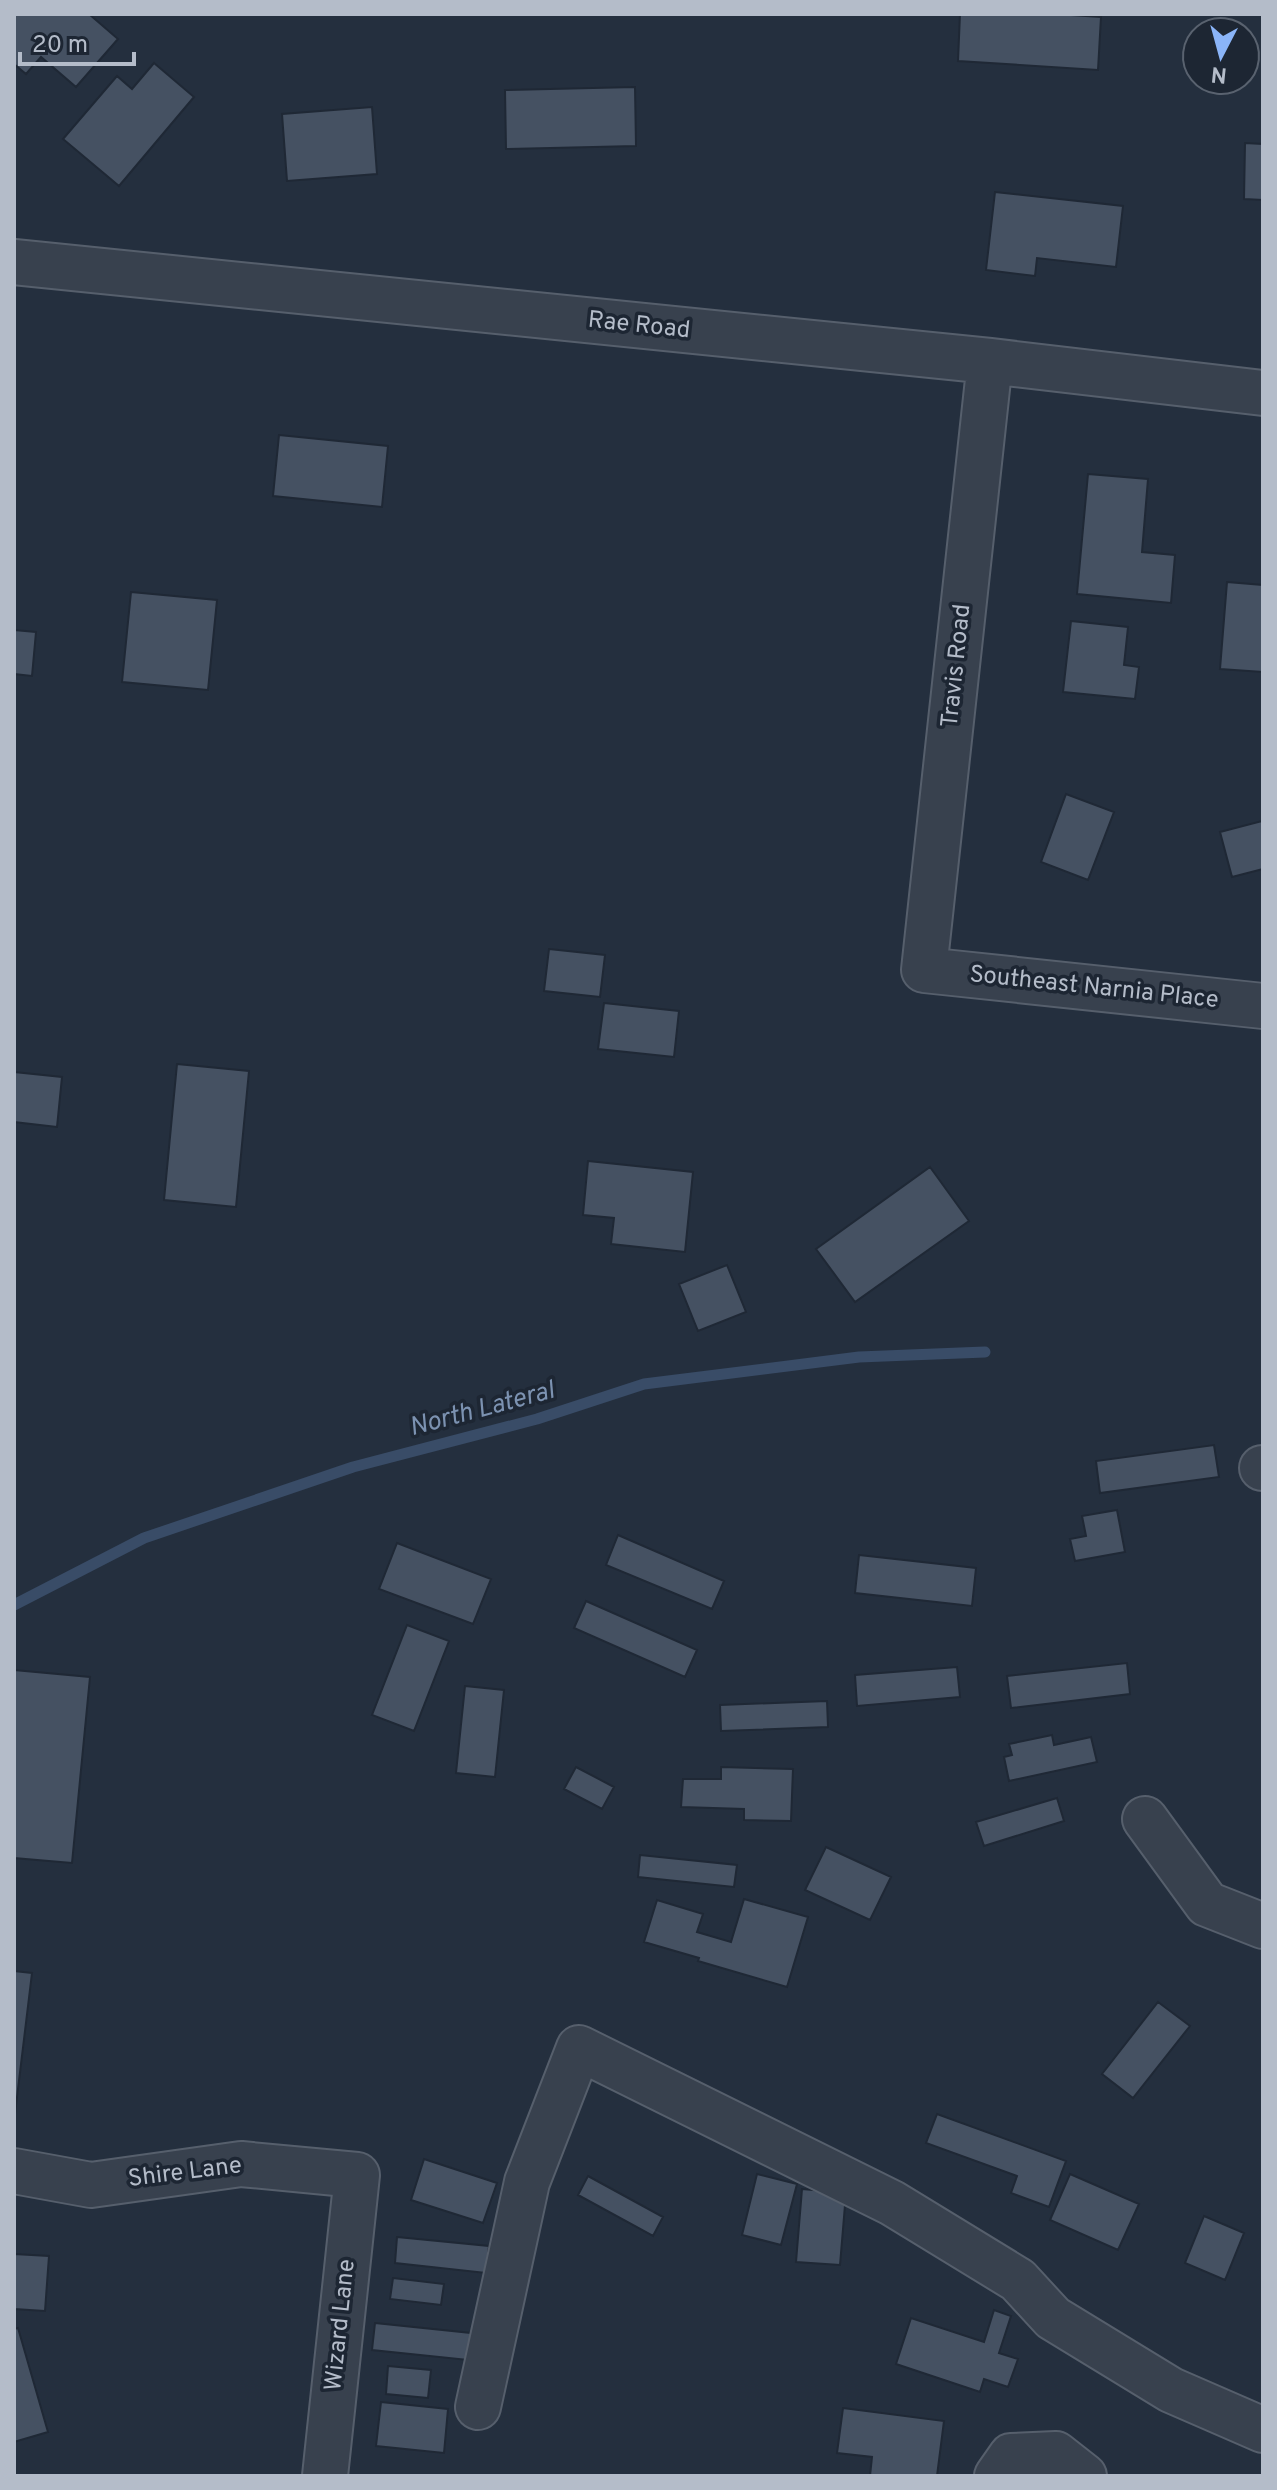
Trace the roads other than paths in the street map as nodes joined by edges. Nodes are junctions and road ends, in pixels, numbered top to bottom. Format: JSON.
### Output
{"nodes":[{"id":1,"x":14,"y":262,"type":"edge"},
{"id":2,"x":990,"y":361,"type":"junction"},
{"id":3,"x":1263,"y":393,"type":"edge"},
{"id":4,"x":924,"y":970,"type":"joint"},
{"id":5,"x":1263,"y":1006,"type":"edge"},
{"id":6,"x":1145,"y":1819,"type":"dead end"},
{"id":7,"x":1263,"y":1926,"type":"edge"},
{"id":8,"x":14,"y":2171,"type":"edge"},
{"id":9,"x":357,"y":2175,"type":"joint"},
{"id":10,"x":478,"y":2407,"type":"dead end"},
{"id":11,"x":1263,"y":2430,"type":"edge"},
{"id":12,"x":325,"y":2476,"type":"edge"},
{"id":13,"x":997,"y":2476,"type":"edge"},
{"id":14,"x":1084,"y":2476,"type":"edge"}],
"edges":[{"from":1,"to":2,"type":"street","name":"Rae Road"},
{"from":2,"to":3,"type":"street","name":"Rae Road"},
{"from":2,"to":4,"type":"street","name":"Travis Road"},
{"from":4,"to":5,"type":"street","name":"Southeast Narnia Place"},
{"from":6,"to":7,"type":"street"},
{"from":8,"to":9,"type":"street","name":"Shire Lane"},
{"from":9,"to":12,"type":"street","name":"Wizard Lane"},
{"from":10,"to":11,"type":"street"},
{"from":13,"to":14,"type":"street"}]}
